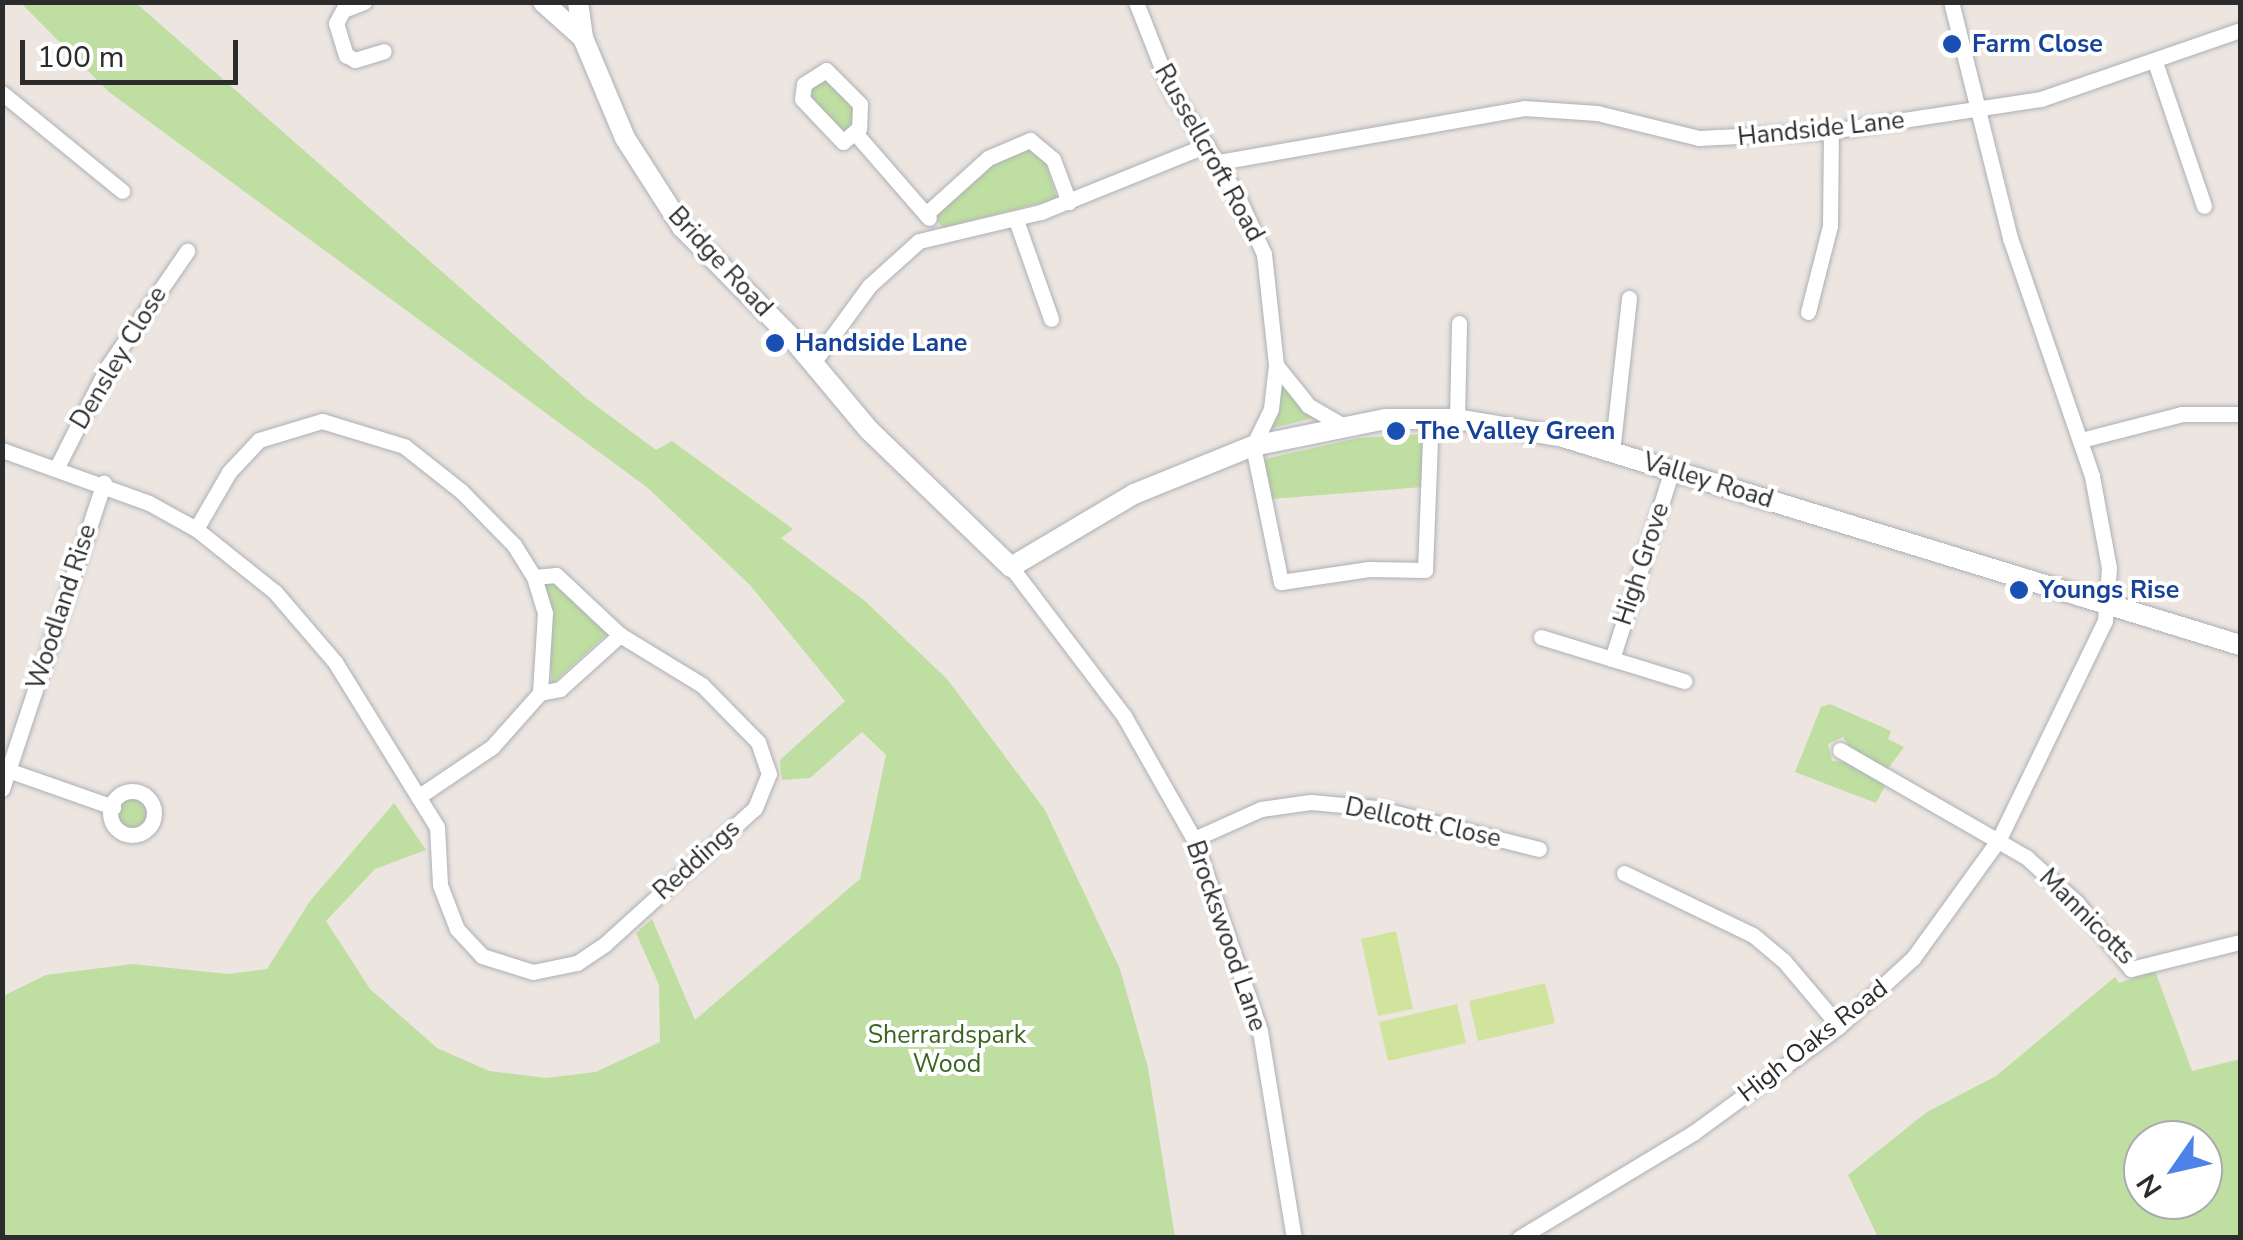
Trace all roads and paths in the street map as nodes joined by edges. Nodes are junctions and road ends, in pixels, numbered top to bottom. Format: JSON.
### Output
{"nodes":[{"id":1,"x":364,"y":2,"type":"edge"},
{"id":2,"x":543,"y":2,"type":"edge"},
{"id":3,"x":578,"y":2,"type":"edge"},
{"id":4,"x":1154,"y":2,"type":"edge"},
{"id":5,"x":1951,"y":2,"type":"edge"},
{"id":6,"x":1136,"y":5,"type":"edge"},
{"id":7,"x":2240,"y":30,"type":"edge"},
{"id":8,"x":584,"y":38,"type":"junction"},
{"id":9,"x":384,"y":51,"type":"dead end"},
{"id":10,"x":2156,"y":62,"type":"junction"},
{"id":11,"x":2,"y":93,"type":"edge"},
{"id":12,"x":1978,"y":111,"type":"junction"},
{"id":13,"x":1831,"y":132,"type":"junction"},
{"id":14,"x":856,"y":134,"type":"junction"},
{"id":15,"x":1206,"y":144,"type":"junction"},
{"id":16,"x":1218,"y":162,"type":"junction"},
{"id":17,"x":122,"y":191,"type":"dead end"},
{"id":18,"x":1069,"y":202,"type":"junction"},
{"id":19,"x":2204,"y":206,"type":"dead end"},
{"id":20,"x":927,"y":213,"type":"junction"},
{"id":21,"x":1016,"y":220,"type":"junction"},
{"id":22,"x":933,"y":237,"type":"junction"},
{"id":23,"x":187,"y":251,"type":"dead end"},
{"id":24,"x":1629,"y":298,"type":"dead end"},
{"id":25,"x":1808,"y":312,"type":"dead end"},
{"id":26,"x":1051,"y":318,"type":"dead end"},
{"id":27,"x":1459,"y":323,"type":"dead end"},
{"id":28,"x":812,"y":364,"type":"junction"},
{"id":29,"x":1276,"y":365,"type":"junction"},
{"id":30,"x":2240,"y":414,"type":"edge"},
{"id":31,"x":1432,"y":418,"type":"junction"},
{"id":32,"x":1458,"y":419,"type":"junction"},
{"id":33,"x":1342,"y":426,"type":"junction"},
{"id":34,"x":2081,"y":440,"type":"junction"},
{"id":35,"x":1253,"y":446,"type":"junction"},
{"id":36,"x":2,"y":450,"type":"edge"},
{"id":37,"x":1612,"y":452,"type":"junction"},
{"id":38,"x":56,"y":469,"type":"junction"},
{"id":39,"x":1672,"y":470,"type":"junction"},
{"id":40,"x":104,"y":483,"type":"junction"},
{"id":41,"x":196,"y":529,"type":"junction"},
{"id":42,"x":1011,"y":567,"type":"junction"},
{"id":43,"x":534,"y":577,"type":"junction"},
{"id":44,"x":2108,"y":605,"type":"junction"},
{"id":45,"x":620,"y":635,"type":"junction"},
{"id":46,"x":1541,"y":637,"type":"dead end"},
{"id":47,"x":2240,"y":645,"type":"edge"},
{"id":48,"x":1612,"y":659,"type":"junction"},
{"id":49,"x":1684,"y":681,"type":"dead end"},
{"id":50,"x":540,"y":693,"type":"junction"},
{"id":51,"x":1840,"y":750,"type":"dead end"},
{"id":52,"x":6,"y":769,"type":"edge"},
{"id":53,"x":2,"y":789,"type":"edge"},
{"id":54,"x":418,"y":797,"type":"junction"},
{"id":55,"x":113,"y":807,"type":"dead end"},
{"id":56,"x":1999,"y":839,"type":"junction"},
{"id":57,"x":1194,"y":840,"type":"junction"},
{"id":58,"x":1539,"y":849,"type":"dead end"},
{"id":59,"x":1624,"y":874,"type":"dead end"},
{"id":60,"x":2240,"y":942,"type":"edge"},
{"id":61,"x":1839,"y":1026,"type":"junction"},
{"id":62,"x":1294,"y":1238,"type":"edge"},
{"id":63,"x":1519,"y":1238,"type":"edge"}],
"edges":[{"from":1,"to":9,"type":"street"},
{"from":2,"to":8,"type":"main road"},
{"from":3,"to":8,"type":"main road","name":"Bridge Road"},
{"from":4,"to":6,"type":"street"},
{"from":5,"to":12,"type":"street"},
{"from":6,"to":15,"type":"street","name":"Russellcroft Road"},
{"from":7,"to":10,"type":"street","name":"Handside Lane"},
{"from":8,"to":28,"type":"main road","name":"Bridge Road"},
{"from":10,"to":12,"type":"street","name":"Handside Lane"},
{"from":10,"to":19,"type":"street"},
{"from":11,"to":17,"type":"street"},
{"from":12,"to":13,"type":"street","name":"Handside Lane"},
{"from":12,"to":34,"type":"street"},
{"from":13,"to":16,"type":"street","name":"Handside Lane"},
{"from":13,"to":25,"type":"street"},
{"from":14,"to":14,"type":"street"},
{"from":14,"to":20,"type":"street"},
{"from":15,"to":16,"type":"street","name":"Russellcroft Road"},
{"from":15,"to":18,"type":"street"},
{"from":16,"to":29,"type":"street","name":"Russellcroft Road"},
{"from":18,"to":20,"type":"street"},
{"from":18,"to":21,"type":"street"},
{"from":20,"to":22,"type":"street"},
{"from":21,"to":22,"type":"street"},
{"from":21,"to":26,"type":"street"},
{"from":22,"to":28,"type":"street"},
{"from":23,"to":38,"type":"street","name":"Densley Close"},
{"from":24,"to":37,"type":"street"},
{"from":27,"to":32,"type":"street"},
{"from":28,"to":42,"type":"main road","name":"Bridge Road"},
{"from":29,"to":33,"type":"street"},
{"from":29,"to":35,"type":"street","name":"Russellcroft Road"},
{"from":30,"to":34,"type":"street"},
{"from":31,"to":32,"type":"main road","name":"Valley Road"},
{"from":31,"to":33,"type":"main road","name":"Valley Road"},
{"from":31,"to":35,"type":"street"},
{"from":32,"to":37,"type":"main road","name":"Valley Road"},
{"from":33,"to":35,"type":"main road","name":"Valley Road"},
{"from":34,"to":44,"type":"street"},
{"from":35,"to":42,"type":"main road","name":"Valley Road"},
{"from":36,"to":38,"type":"street","name":"Reddings"},
{"from":37,"to":39,"type":"main road","name":"Valley Road"},
{"from":38,"to":40,"type":"street","name":"Reddings"},
{"from":39,"to":44,"type":"main road","name":"Valley Road"},
{"from":39,"to":48,"type":"street","name":"High Grove"},
{"from":40,"to":41,"type":"street","name":"Reddings"},
{"from":40,"to":52,"type":"street","name":"Woodland Rise"},
{"from":41,"to":43,"type":"street"},
{"from":41,"to":54,"type":"street","name":"Reddings"},
{"from":42,"to":57,"type":"street","name":"Brockswood Lane"},
{"from":43,"to":45,"type":"street","name":"Reddings"},
{"from":43,"to":50,"type":"street"},
{"from":44,"to":47,"type":"main road","name":"Valley Road"},
{"from":44,"to":56,"type":"street","name":"High Oaks Road"},
{"from":45,"to":50,"type":"street"},
{"from":45,"to":54,"type":"street","name":"Reddings"},
{"from":46,"to":48,"type":"street","name":"High Grove"},
{"from":48,"to":49,"type":"street","name":"High Grove"},
{"from":50,"to":54,"type":"street"},
{"from":51,"to":56,"type":"street"},
{"from":52,"to":53,"type":"street","name":"Woodland Rise"},
{"from":52,"to":55,"type":"street"},
{"from":56,"to":60,"type":"street","name":"Mannicotts"},
{"from":56,"to":61,"type":"street","name":"High Oaks Road"},
{"from":57,"to":58,"type":"street","name":"Dellcott Close"},
{"from":57,"to":62,"type":"street","name":"Brockswood Lane"},
{"from":59,"to":61,"type":"street"},
{"from":61,"to":63,"type":"street","name":"High Oaks Road"}]}
